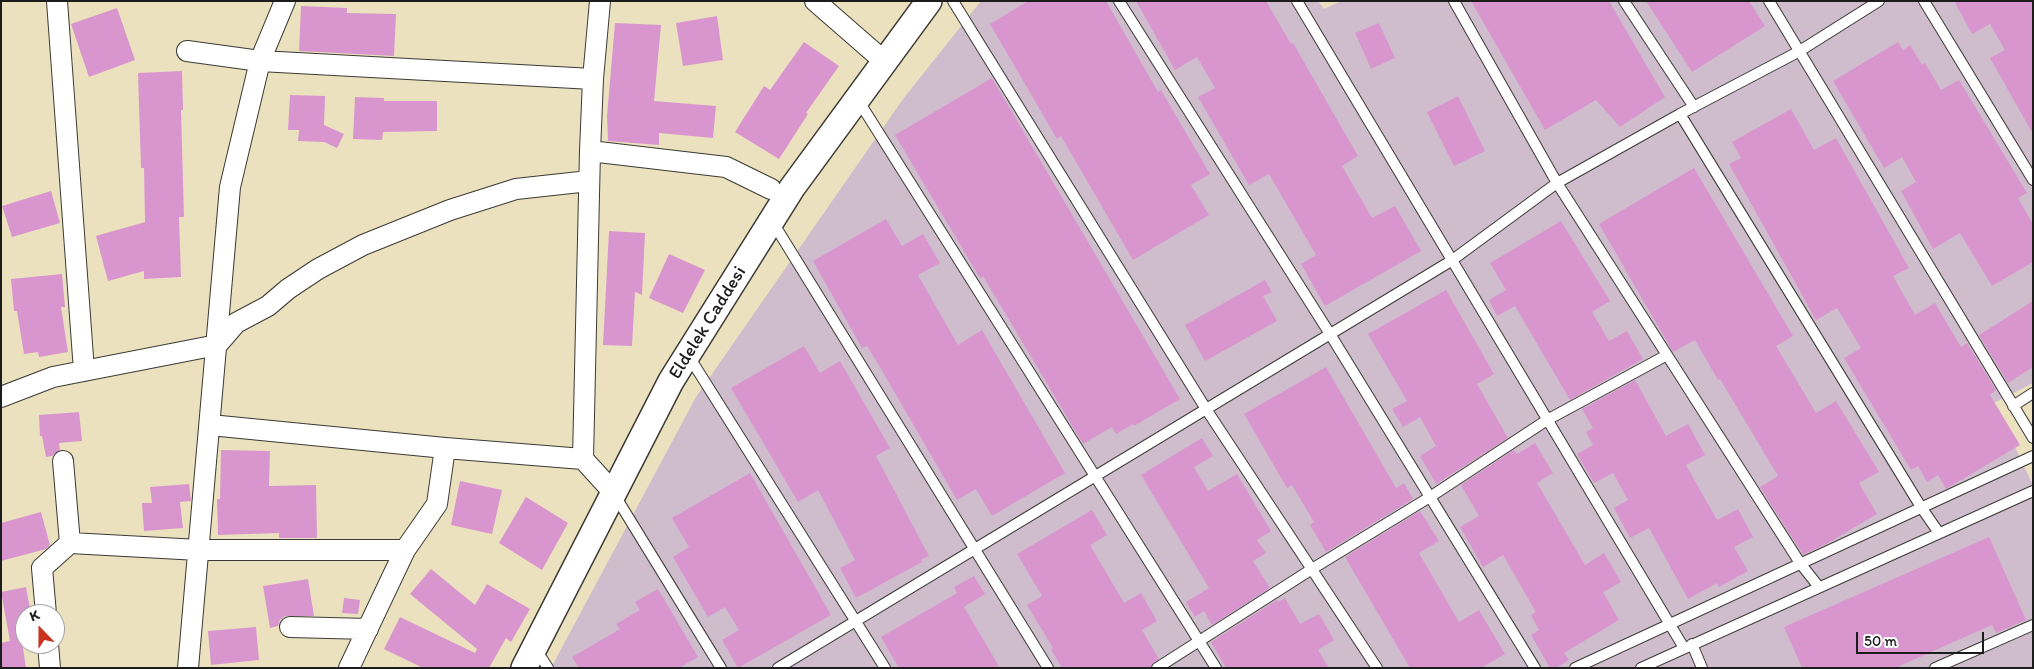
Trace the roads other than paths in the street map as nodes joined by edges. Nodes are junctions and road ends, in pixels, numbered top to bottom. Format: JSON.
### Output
{"nodes":[{"id":1,"x":57,"y":1,"type":"edge"},
{"id":2,"x":285,"y":1,"type":"edge"},
{"id":3,"x":600,"y":1,"type":"edge"},
{"id":4,"x":816,"y":1,"type":"edge"},
{"id":5,"x":929,"y":1,"type":"edge"},
{"id":6,"x":953,"y":1,"type":"edge"},
{"id":7,"x":1119,"y":1,"type":"edge"},
{"id":8,"x":1297,"y":1,"type":"edge"},
{"id":9,"x":1454,"y":1,"type":"edge"},
{"id":10,"x":1624,"y":1,"type":"edge"},
{"id":11,"x":1769,"y":1,"type":"edge"},
{"id":12,"x":1879,"y":1,"type":"edge"},
{"id":13,"x":1924,"y":1,"type":"edge"},
{"id":14,"x":187,"y":51,"type":"dead end"},
{"id":15,"x":1798,"y":52,"type":"junction"},
{"id":16,"x":260,"y":62,"type":"junction"},
{"id":17,"x":885,"y":62,"type":"junction"},
{"id":18,"x":593,"y":79,"type":"junction"},
{"id":19,"x":857,"y":99,"type":"junction"},
{"id":20,"x":1694,"y":106,"type":"junction"},
{"id":21,"x":1680,"y":114,"type":"junction"},
{"id":22,"x":590,"y":151,"type":"junction"},
{"id":23,"x":2033,"y":180,"type":"edge"},
{"id":24,"x":589,"y":181,"type":"junction"},
{"id":25,"x":1557,"y":183,"type":"junction"},
{"id":26,"x":771,"y":189,"type":"dead end"},
{"id":27,"x":772,"y":220,"type":"junction"},
{"id":28,"x":1451,"y":261,"type":"junction"},
{"id":29,"x":1330,"y":334,"type":"junction"},
{"id":30,"x":216,"y":344,"type":"junction"},
{"id":31,"x":688,"y":354,"type":"junction"},
{"id":32,"x":1667,"y":355,"type":"junction"},
{"id":33,"x":84,"y":371,"type":"junction"},
{"id":34,"x":53,"y":377,"type":"junction"},
{"id":35,"x":1,"y":380,"type":"edge"},
{"id":36,"x":2033,"y":393,"type":"edge"},
{"id":37,"x":1,"y":397,"type":"edge"},
{"id":38,"x":2013,"y":406,"type":"junction"},
{"id":39,"x":1206,"y":409,"type":"junction"},
{"id":40,"x":1547,"y":420,"type":"junction"},
{"id":41,"x":210,"y":425,"type":"junction"},
{"id":42,"x":2033,"y":438,"type":"edge"},
{"id":43,"x":445,"y":448,"type":"junction"},
{"id":44,"x":2033,"y":456,"type":"edge"},
{"id":45,"x":583,"y":459,"type":"junction"},
{"id":46,"x":63,"y":461,"type":"dead end"},
{"id":47,"x":1096,"y":476,"type":"junction"},
{"id":48,"x":2033,"y":491,"type":"edge"},
{"id":49,"x":614,"y":493,"type":"junction"},
{"id":50,"x":1430,"y":497,"type":"junction"},
{"id":51,"x":1921,"y":507,"type":"junction"},
{"id":52,"x":1939,"y":533,"type":"junction"},
{"id":53,"x":70,"y":543,"type":"junction"},
{"id":54,"x":974,"y":549,"type":"junction"},
{"id":55,"x":199,"y":550,"type":"junction"},
{"id":56,"x":405,"y":550,"type":"junction"},
{"id":57,"x":1800,"y":563,"type":"junction"},
{"id":58,"x":1312,"y":569,"type":"junction"},
{"id":59,"x":1819,"y":587,"type":"junction"},
{"id":60,"x":45,"y":604,"type":"edge"},
{"id":61,"x":856,"y":621,"type":"junction"},
{"id":62,"x":1669,"y":623,"type":"junction"},
{"id":63,"x":2033,"y":625,"type":"edge"},
{"id":64,"x":290,"y":627,"type":"dead end"},
{"id":65,"x":368,"y":628,"type":"junction"},
{"id":66,"x":1200,"y":642,"type":"junction"},
{"id":67,"x":1688,"y":646,"type":"junction"},
{"id":68,"x":49,"y":654,"type":"edge"},
{"id":69,"x":529,"y":658,"type":"edge"},
{"id":70,"x":50,"y":668,"type":"edge"},
{"id":71,"x":188,"y":668,"type":"edge"},
{"id":72,"x":349,"y":668,"type":"edge"},
{"id":73,"x":548,"y":668,"type":"edge"},
{"id":74,"x":721,"y":668,"type":"edge"},
{"id":75,"x":778,"y":668,"type":"edge"},
{"id":76,"x":885,"y":668,"type":"edge"},
{"id":77,"x":1048,"y":668,"type":"edge"},
{"id":78,"x":1157,"y":668,"type":"edge"},
{"id":79,"x":1216,"y":668,"type":"edge"},
{"id":80,"x":1377,"y":668,"type":"edge"},
{"id":81,"x":1535,"y":668,"type":"edge"},
{"id":82,"x":1575,"y":668,"type":"edge"},
{"id":83,"x":1641,"y":668,"type":"edge"},
{"id":84,"x":1702,"y":668,"type":"edge"},
{"id":85,"x":1935,"y":668,"type":"edge"}],
"edges":[{"from":1,"to":33,"type":"street"},
{"from":2,"to":16,"type":"street"},
{"from":3,"to":18,"type":"street"},
{"from":4,"to":17,"type":"street"},
{"from":5,"to":17,"type":"street","name":"Eldelek Caddesi"},
{"from":6,"to":39,"type":"lane"},
{"from":7,"to":29,"type":"lane"},
{"from":8,"to":28,"type":"lane"},
{"from":9,"to":25,"type":"lane"},
{"from":10,"to":20,"type":"lane"},
{"from":11,"to":15,"type":"lane"},
{"from":12,"to":15,"type":"lane"},
{"from":13,"to":23,"type":"lane"},
{"from":14,"to":16,"type":"street"},
{"from":15,"to":20,"type":"lane"},
{"from":15,"to":38,"type":"lane"},
{"from":16,"to":18,"type":"street"},
{"from":16,"to":30,"type":"street"},
{"from":17,"to":19,"type":"street","name":"Eldelek Caddesi"},
{"from":18,"to":22,"type":"street"},
{"from":19,"to":27,"type":"street","name":"Eldelek Caddesi"},
{"from":19,"to":47,"type":"lane"},
{"from":20,"to":21,"type":"lane"},
{"from":21,"to":25,"type":"lane"},
{"from":21,"to":51,"type":"lane"},
{"from":22,"to":24,"type":"street"},
{"from":22,"to":26,"type":"street"},
{"from":24,"to":30,"type":"street"},
{"from":24,"to":45,"type":"street"},
{"from":25,"to":28,"type":"lane"},
{"from":25,"to":32,"type":"lane"},
{"from":27,"to":31,"type":"street","name":"Eldelek Caddesi"},
{"from":27,"to":54,"type":"lane"},
{"from":28,"to":29,"type":"lane"},
{"from":28,"to":40,"type":"lane"},
{"from":29,"to":39,"type":"lane"},
{"from":29,"to":50,"type":"lane"},
{"from":30,"to":33,"type":"street"},
{"from":30,"to":41,"type":"street"},
{"from":31,"to":49,"type":"street","name":"Eldelek Caddesi"},
{"from":31,"to":61,"type":"lane"},
{"from":32,"to":40,"type":"lane"},
{"from":32,"to":57,"type":"lane"},
{"from":33,"to":34,"type":"street"},
{"from":34,"to":35,"type":"street"},
{"from":34,"to":37,"type":"street"},
{"from":36,"to":38,"type":"lane"},
{"from":38,"to":42,"type":"lane"},
{"from":39,"to":47,"type":"lane"},
{"from":39,"to":58,"type":"lane"},
{"from":40,"to":50,"type":"lane"},
{"from":40,"to":62,"type":"lane"},
{"from":41,"to":43,"type":"street"},
{"from":41,"to":55,"type":"street"},
{"from":43,"to":45,"type":"street"},
{"from":43,"to":56,"type":"street"},
{"from":44,"to":51,"type":"lane"},
{"from":45,"to":49,"type":"street"},
{"from":46,"to":53,"type":"street"},
{"from":47,"to":54,"type":"lane"},
{"from":47,"to":66,"type":"lane"},
{"from":48,"to":52,"type":"lane"},
{"from":49,"to":69,"type":"street","name":"Eldelek Caddesi"},
{"from":49,"to":74,"type":"lane"},
{"from":50,"to":58,"type":"lane"},
{"from":50,"to":81,"type":"lane"},
{"from":51,"to":52,"type":"lane"},
{"from":51,"to":57,"type":"lane"},
{"from":52,"to":59,"type":"lane"},
{"from":53,"to":55,"type":"street"},
{"from":53,"to":60,"type":"street"},
{"from":54,"to":61,"type":"lane"},
{"from":54,"to":77,"type":"lane"},
{"from":55,"to":56,"type":"street"},
{"from":55,"to":71,"type":"street"},
{"from":56,"to":65,"type":"street"},
{"from":57,"to":59,"type":"lane"},
{"from":57,"to":62,"type":"lane"},
{"from":58,"to":66,"type":"lane"},
{"from":58,"to":80,"type":"lane"},
{"from":59,"to":67,"type":"lane"},
{"from":61,"to":75,"type":"lane"},
{"from":61,"to":76,"type":"lane"},
{"from":62,"to":67,"type":"lane"},
{"from":62,"to":82,"type":"lane"},
{"from":63,"to":85,"type":"lane"},
{"from":64,"to":65,"type":"street"},
{"from":65,"to":72,"type":"street"},
{"from":66,"to":78,"type":"lane"},
{"from":66,"to":79,"type":"lane"},
{"from":67,"to":83,"type":"lane"},
{"from":67,"to":84,"type":"lane"},
{"from":68,"to":70,"type":"street"},
{"from":69,"to":73,"type":"lane"}]}
